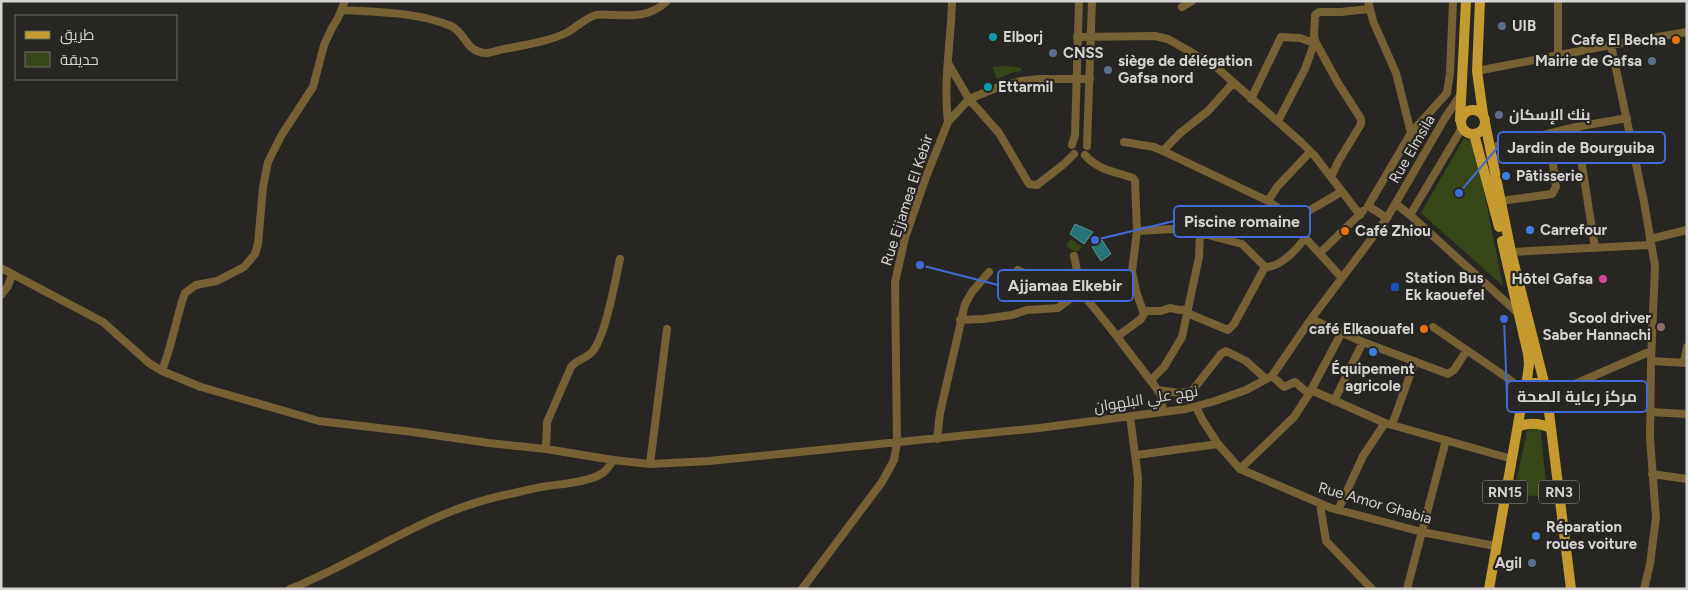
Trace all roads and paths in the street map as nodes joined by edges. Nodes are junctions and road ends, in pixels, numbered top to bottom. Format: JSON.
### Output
{"nodes":[{"id":1,"x":345,"y":1,"type":"edge"},
{"id":2,"x":667,"y":1,"type":"edge"},
{"id":3,"x":952,"y":1,"type":"edge"},
{"id":4,"x":1079,"y":1,"type":"edge"},
{"id":5,"x":1092,"y":1,"type":"edge"},
{"id":6,"x":1192,"y":1,"type":"edge"},
{"id":7,"x":1453,"y":1,"type":"edge"},
{"id":8,"x":1466,"y":1,"type":"edge"},
{"id":9,"x":1480,"y":1,"type":"edge"},
{"id":10,"x":1558,"y":1,"type":"edge"},
{"id":11,"x":1368,"y":5,"type":"edge"},
{"id":12,"x":1182,"y":7,"type":"dead end"},
{"id":13,"x":342,"y":10,"type":"junction"},
{"id":14,"x":1687,"y":32,"type":"edge"},
{"id":15,"x":1078,"y":37,"type":"junction"},
{"id":16,"x":1092,"y":37,"type":"junction"},
{"id":17,"x":1315,"y":42,"type":"junction"},
{"id":18,"x":1611,"y":45,"type":"junction"},
{"id":19,"x":1558,"y":56,"type":"junction"},
{"id":20,"x":948,"y":63,"type":"junction"},
{"id":21,"x":1477,"y":71,"type":"junction"},
{"id":22,"x":1076,"y":78,"type":"junction"},
{"id":23,"x":1090,"y":79,"type":"junction"},
{"id":24,"x":1234,"y":83,"type":"junction"},
{"id":25,"x":1462,"y":93,"type":"junction"},
{"id":26,"x":970,"y":99,"type":"junction"},
{"id":27,"x":1251,"y":99,"type":"junction"},
{"id":28,"x":1627,"y":118,"type":"junction"},
{"id":29,"x":1484,"y":119,"type":"junction"},
{"id":30,"x":1278,"y":121,"type":"junction"},
{"id":31,"x":948,"y":122,"type":"junction"},
{"id":32,"x":1461,"y":124,"type":"junction"},
{"id":33,"x":1576,"y":127,"type":"junction"},
{"id":34,"x":1411,"y":133,"type":"junction"},
{"id":35,"x":1474,"y":134,"type":"junction"},
{"id":36,"x":1548,"y":134,"type":"junction"},
{"id":37,"x":1124,"y":142,"type":"dead end"},
{"id":38,"x":1072,"y":145,"type":"junction"},
{"id":39,"x":1087,"y":146,"type":"junction"},
{"id":40,"x":1490,"y":148,"type":"junction"},
{"id":41,"x":1163,"y":151,"type":"junction"},
{"id":42,"x":1310,"y":152,"type":"junction"},
{"id":43,"x":1074,"y":154,"type":"junction"},
{"id":44,"x":1085,"y":155,"type":"junction"},
{"id":45,"x":1331,"y":177,"type":"junction"},
{"id":46,"x":1341,"y":192,"type":"junction"},
{"id":47,"x":1268,"y":201,"type":"junction"},
{"id":48,"x":1501,"y":201,"type":"junction"},
{"id":49,"x":1396,"y":204,"type":"junction"},
{"id":50,"x":1368,"y":206,"type":"junction"},
{"id":51,"x":1360,"y":215,"type":"junction"},
{"id":52,"x":1410,"y":215,"type":"junction"},
{"id":53,"x":1387,"y":218,"type":"junction"},
{"id":54,"x":1687,"y":230,"type":"edge"},
{"id":55,"x":1138,"y":232,"type":"junction"},
{"id":56,"x":1200,"y":234,"type":"junction"},
{"id":57,"x":1305,"y":238,"type":"junction"},
{"id":58,"x":1650,"y":242,"type":"junction"},
{"id":59,"x":1595,"y":248,"type":"junction"},
{"id":60,"x":1511,"y":252,"type":"junction"},
{"id":61,"x":1320,"y":253,"type":"junction"},
{"id":62,"x":1074,"y":256,"type":"dead end"},
{"id":63,"x":620,"y":259,"type":"dead end"},
{"id":64,"x":1265,"y":267,"type":"junction"},
{"id":65,"x":1,"y":268,"type":"edge"},
{"id":66,"x":1018,"y":270,"type":"dead end"},
{"id":67,"x":989,"y":272,"type":"dead end"},
{"id":68,"x":12,"y":274,"type":"junction"},
{"id":69,"x":1342,"y":278,"type":"junction"},
{"id":70,"x":1082,"y":290,"type":"junction"},
{"id":71,"x":1,"y":295,"type":"edge"},
{"id":72,"x":1070,"y":299,"type":"junction"},
{"id":73,"x":1144,"y":311,"type":"junction"},
{"id":74,"x":1187,"y":311,"type":"junction"},
{"id":75,"x":1519,"y":314,"type":"junction"},
{"id":76,"x":1311,"y":319,"type":"junction"},
{"id":77,"x":960,"y":320,"type":"junction"},
{"id":78,"x":1433,"y":327,"type":"dead end"},
{"id":79,"x":666,"y":329,"type":"dead end"},
{"id":80,"x":1342,"y":332,"type":"junction"},
{"id":81,"x":1118,"y":336,"type":"junction"},
{"id":82,"x":1363,"y":342,"type":"junction"},
{"id":83,"x":1687,"y":347,"type":"edge"},
{"id":84,"x":1467,"y":350,"type":"junction"},
{"id":85,"x":1651,"y":351,"type":"junction"},
{"id":86,"x":1415,"y":361,"type":"junction"},
{"id":87,"x":1651,"y":361,"type":"junction"},
{"id":88,"x":1685,"y":363,"type":"edge"},
{"id":89,"x":162,"y":371,"type":"junction"},
{"id":90,"x":1269,"y":377,"type":"junction"},
{"id":91,"x":1151,"y":380,"type":"junction"},
{"id":92,"x":1158,"y":390,"type":"junction"},
{"id":93,"x":1310,"y":392,"type":"junction"},
{"id":94,"x":1524,"y":392,"type":"junction"},
{"id":95,"x":1547,"y":393,"type":"junction"},
{"id":96,"x":1334,"y":401,"type":"junction"},
{"id":97,"x":1196,"y":407,"type":"junction"},
{"id":98,"x":1163,"y":411,"type":"junction"},
{"id":99,"x":1650,"y":412,"type":"junction"},
{"id":100,"x":1687,"y":414,"type":"edge"},
{"id":101,"x":1130,"y":416,"type":"junction"},
{"id":102,"x":1388,"y":424,"type":"junction"},
{"id":103,"x":1518,"y":427,"type":"junction"},
{"id":104,"x":1551,"y":428,"type":"junction"},
{"id":105,"x":937,"y":439,"type":"junction"},
{"id":106,"x":1446,"y":440,"type":"junction"},
{"id":107,"x":897,"y":443,"type":"junction"},
{"id":108,"x":1218,"y":444,"type":"junction"},
{"id":109,"x":546,"y":448,"type":"junction"},
{"id":110,"x":1136,"y":455,"type":"junction"},
{"id":111,"x":1512,"y":459,"type":"junction"},
{"id":112,"x":613,"y":460,"type":"junction"},
{"id":113,"x":650,"y":464,"type":"junction"},
{"id":114,"x":1240,"y":469,"type":"junction"},
{"id":115,"x":1652,"y":474,"type":"junction"},
{"id":116,"x":1687,"y":479,"type":"edge"},
{"id":117,"x":1320,"y":504,"type":"junction"},
{"id":118,"x":1338,"y":510,"type":"junction"},
{"id":119,"x":1422,"y":532,"type":"junction"},
{"id":120,"x":1495,"y":546,"type":"junction"},
{"id":121,"x":1490,"y":586,"type":"edge"},
{"id":122,"x":290,"y":589,"type":"edge"},
{"id":123,"x":802,"y":589,"type":"edge"},
{"id":124,"x":1134,"y":589,"type":"edge"},
{"id":125,"x":1372,"y":589,"type":"edge"},
{"id":126,"x":1407,"y":589,"type":"edge"},
{"id":127,"x":1571,"y":589,"type":"edge"},
{"id":128,"x":1644,"y":589,"type":"edge"}],
"edges":[{"from":1,"to":13,"type":"street"},
{"from":2,"to":13,"type":"street"},
{"from":3,"to":20,"type":"street"},
{"from":4,"to":15,"type":"street"},
{"from":5,"to":16,"type":"street"},
{"from":6,"to":12,"type":"street"},
{"from":7,"to":34,"type":"street"},
{"from":8,"to":25,"type":"main road"},
{"from":9,"to":21,"type":"main road"},
{"from":10,"to":19,"type":"street"},
{"from":11,"to":17,"type":"street"},
{"from":11,"to":34,"type":"street"},
{"from":13,"to":89,"type":"street"},
{"from":14,"to":18,"type":"street"},
{"from":15,"to":16,"type":"street"},
{"from":15,"to":22,"type":"street"},
{"from":16,"to":23,"type":"street"},
{"from":16,"to":24,"type":"street"},
{"from":17,"to":27,"type":"street"},
{"from":17,"to":30,"type":"street"},
{"from":17,"to":45,"type":"street"},
{"from":18,"to":19,"type":"street"},
{"from":18,"to":28,"type":"street"},
{"from":19,"to":21,"type":"street"},
{"from":20,"to":26,"type":"street"},
{"from":20,"to":31,"type":"street"},
{"from":21,"to":29,"type":"main road"},
{"from":22,"to":23,"type":"street","name":"Rue Ejjamea El Kebir"},
{"from":22,"to":26,"type":"street","name":"Rue Ejjamea El Kebir"},
{"from":22,"to":38,"type":"street"},
{"from":23,"to":39,"type":"street"},
{"from":24,"to":27,"type":"street"},
{"from":24,"to":41,"type":"street"},
{"from":25,"to":32,"type":"main road"},
{"from":25,"to":49,"type":"street","name":"Rue Elmsila"},
{"from":26,"to":31,"type":"street","name":"Rue Ejjamea El Kebir"},
{"from":26,"to":43,"type":"street"},
{"from":27,"to":30,"type":"street"},
{"from":28,"to":33,"type":"street"},
{"from":28,"to":58,"type":"street"},
{"from":29,"to":32,"type":"main road"},
{"from":29,"to":35,"type":"main road"},
{"from":29,"to":40,"type":"main road"},
{"from":30,"to":42,"type":"street"},
{"from":31,"to":107,"type":"street","name":"Rue Ejjamea El Kebir"},
{"from":32,"to":35,"type":"main road"},
{"from":32,"to":52,"type":"street"},
{"from":33,"to":36,"type":"street"},
{"from":33,"to":59,"type":"street"},
{"from":34,"to":50,"type":"street"},
{"from":35,"to":75,"type":"main road"},
{"from":36,"to":40,"type":"street"},
{"from":36,"to":48,"type":"street"},
{"from":37,"to":41,"type":"street"},
{"from":38,"to":39,"type":"street"},
{"from":38,"to":43,"type":"street"},
{"from":39,"to":44,"type":"street"},
{"from":40,"to":48,"type":"main road"},
{"from":41,"to":47,"type":"street"},
{"from":42,"to":45,"type":"street"},
{"from":42,"to":47,"type":"street"},
{"from":43,"to":44,"type":"street"},
{"from":44,"to":55,"type":"street"},
{"from":45,"to":46,"type":"street"},
{"from":46,"to":51,"type":"street"},
{"from":46,"to":57,"type":"street"},
{"from":47,"to":57,"type":"street"},
{"from":48,"to":60,"type":"main road"},
{"from":49,"to":52,"type":"street","name":"Rue Elmsila"},
{"from":49,"to":53,"type":"street","name":"نهج علي البلهوان"},
{"from":50,"to":51,"type":"street"},
{"from":50,"to":53,"type":"street"},
{"from":51,"to":61,"type":"street"},
{"from":52,"to":75,"type":"street","name":"Rue Elmsila"},
{"from":53,"to":69,"type":"street","name":"نهج علي البلهوان"},
{"from":54,"to":58,"type":"street"},
{"from":55,"to":56,"type":"street"},
{"from":55,"to":73,"type":"street"},
{"from":56,"to":64,"type":"street"},
{"from":56,"to":74,"type":"street"},
{"from":57,"to":61,"type":"street"},
{"from":57,"to":64,"type":"street"},
{"from":58,"to":59,"type":"street"},
{"from":58,"to":85,"type":"street"},
{"from":59,"to":60,"type":"street"},
{"from":60,"to":95,"type":"main road"},
{"from":61,"to":69,"type":"street"},
{"from":62,"to":70,"type":"street"},
{"from":63,"to":109,"type":"street"},
{"from":64,"to":74,"type":"street"},
{"from":65,"to":68,"type":"street","name":"نهج علي البلهوان"},
{"from":66,"to":72,"type":"street"},
{"from":67,"to":77,"type":"street"},
{"from":68,"to":71,"type":"street"},
{"from":68,"to":89,"type":"street","name":"نهج علي البلهوان"},
{"from":69,"to":76,"type":"street","name":"نهج علي البلهوان"},
{"from":70,"to":72,"type":"street"},
{"from":70,"to":81,"type":"street"},
{"from":72,"to":77,"type":"street"},
{"from":73,"to":74,"type":"street"},
{"from":73,"to":81,"type":"street"},
{"from":74,"to":91,"type":"street"},
{"from":75,"to":94,"type":"main road"},
{"from":76,"to":80,"type":"street"},
{"from":76,"to":90,"type":"street","name":"نهج علي البلهوان"},
{"from":77,"to":105,"type":"street"},
{"from":78,"to":84,"type":"street"},
{"from":79,"to":113,"type":"street"},
{"from":80,"to":82,"type":"street"},
{"from":80,"to":93,"type":"street"},
{"from":81,"to":91,"type":"street"},
{"from":82,"to":86,"type":"street"},
{"from":82,"to":96,"type":"street"},
{"from":83,"to":88,"type":"street"},
{"from":84,"to":86,"type":"street"},
{"from":84,"to":94,"type":"street"},
{"from":85,"to":87,"type":"street"},
{"from":85,"to":95,"type":"street"},
{"from":86,"to":102,"type":"street"},
{"from":87,"to":88,"type":"street"},
{"from":87,"to":99,"type":"street"},
{"from":89,"to":109,"type":"street","name":"نهج علي البلهوان"},
{"from":90,"to":92,"type":"street"},
{"from":90,"to":93,"type":"street"},
{"from":90,"to":97,"type":"street","name":"نهج علي البلهوان"},
{"from":91,"to":92,"type":"street"},
{"from":92,"to":98,"type":"street"},
{"from":93,"to":96,"type":"street"},
{"from":93,"to":114,"type":"street"},
{"from":94,"to":95,"type":"main road"},
{"from":94,"to":95,"type":"main road"},
{"from":94,"to":103,"type":"main road","number":"RN15"},
{"from":95,"to":104,"type":"main road","number":"RN3"},
{"from":96,"to":102,"type":"street"},
{"from":97,"to":98,"type":"street","name":"نهج علي البلهوان"},
{"from":97,"to":108,"type":"street","name":"Rue Amor Ghabia"},
{"from":98,"to":101,"type":"street","name":"نهج علي البلهوان"},
{"from":99,"to":100,"type":"street"},
{"from":99,"to":115,"type":"street"},
{"from":101,"to":105,"type":"street","name":"نهج علي البلهوان"},
{"from":101,"to":110,"type":"street"},
{"from":102,"to":106,"type":"street"},
{"from":102,"to":118,"type":"street"},
{"from":103,"to":104,"type":"main road"},
{"from":103,"to":111,"type":"main road","number":"RN15"},
{"from":104,"to":127,"type":"main road","number":"RN3"},
{"from":105,"to":107,"type":"street","name":"نهج علي البلهوان"},
{"from":106,"to":111,"type":"street"},
{"from":106,"to":119,"type":"street"},
{"from":107,"to":113,"type":"street","name":"نهج علي البلهوان"},
{"from":107,"to":123,"type":"street","name":"Rue Ejjamea El Kebir"},
{"from":108,"to":110,"type":"street"},
{"from":108,"to":114,"type":"street","name":"Rue Amor Ghabia"},
{"from":109,"to":112,"type":"street","name":"نهج علي البلهوان"},
{"from":110,"to":124,"type":"street"},
{"from":111,"to":120,"type":"main road","number":"RN15"},
{"from":112,"to":113,"type":"street","name":"نهج علي البلهوان"},
{"from":112,"to":122,"type":"street"},
{"from":114,"to":117,"type":"street","name":"Rue Amor Ghabia"},
{"from":115,"to":116,"type":"street"},
{"from":115,"to":128,"type":"street"},
{"from":117,"to":118,"type":"street","name":"Rue Amor Ghabia"},
{"from":117,"to":125,"type":"street"},
{"from":118,"to":119,"type":"street","name":"Rue Amor Ghabia"},
{"from":119,"to":120,"type":"street","name":"Rue Amor Ghabia"},
{"from":119,"to":126,"type":"street"},
{"from":120,"to":121,"type":"main road","number":"RN15"}]}
